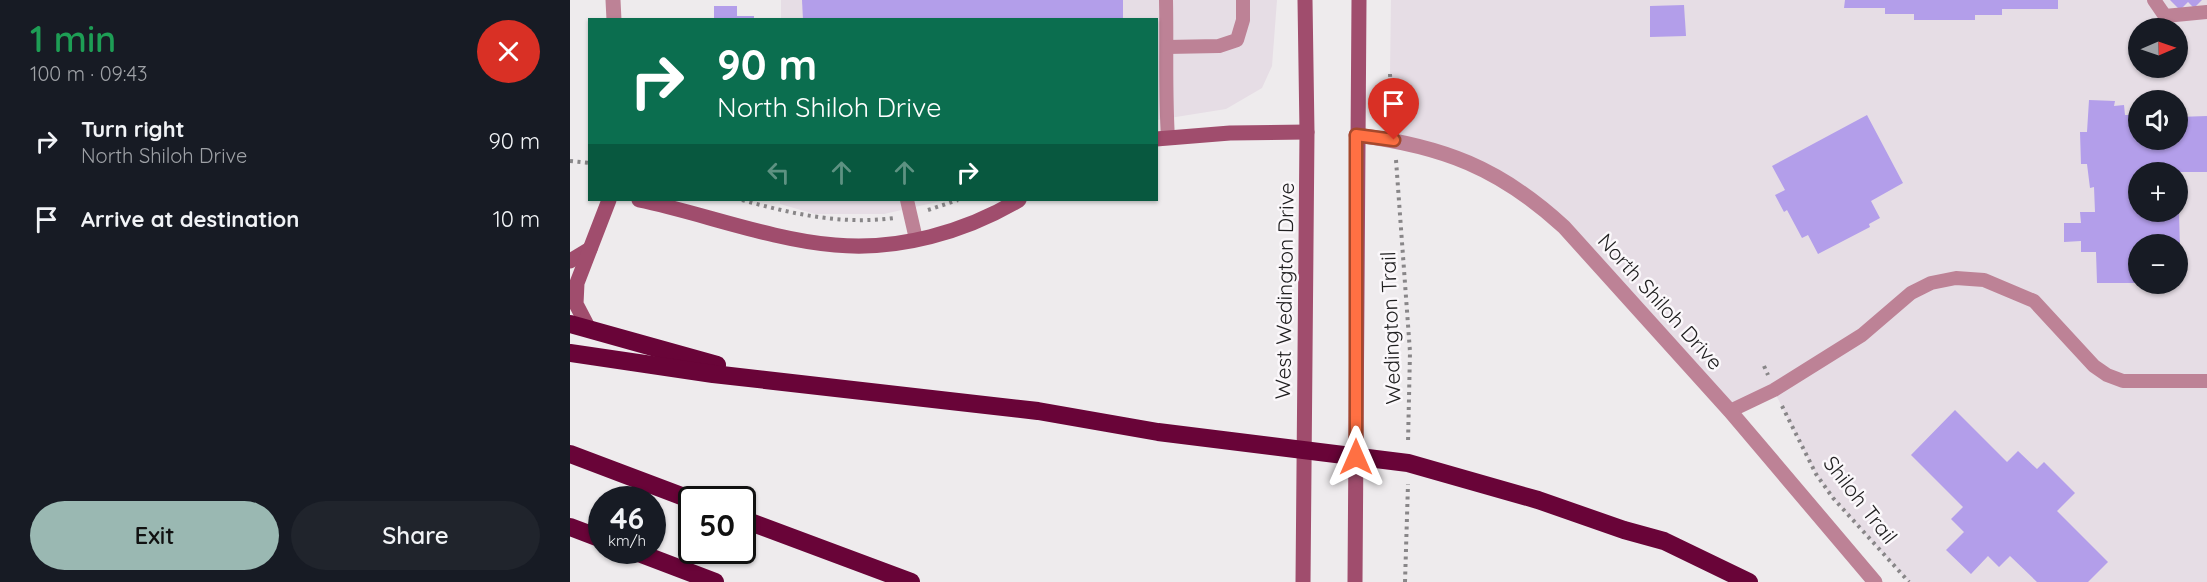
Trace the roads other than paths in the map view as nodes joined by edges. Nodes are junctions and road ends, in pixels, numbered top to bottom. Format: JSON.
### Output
{"nodes":[{"id":1,"x":613,"y":0,"type":"edge"},
{"id":2,"x":1166,"y":0,"type":"edge"},
{"id":3,"x":1243,"y":0,"type":"edge"},
{"id":4,"x":1305,"y":0,"type":"edge"},
{"id":5,"x":1359,"y":0,"type":"edge"},
{"id":6,"x":2154,"y":0,"type":"edge"},
{"id":7,"x":2207,"y":12,"type":"edge"},
{"id":8,"x":614,"y":18,"type":"edge"},
{"id":9,"x":1167,"y":48,"type":"junction"},
{"id":10,"x":1161,"y":75,"type":"edge"},
{"id":11,"x":1307,"y":132,"type":"junction"},
{"id":12,"x":1356,"y":135,"type":"junction"},
{"id":13,"x":1162,"y":138,"type":"edge"},
{"id":14,"x":609,"y":201,"type":"edge"},
{"id":15,"x":643,"y":201,"type":"edge"},
{"id":16,"x":907,"y":201,"type":"edge"},
{"id":17,"x":1017,"y":201,"type":"edge"},
{"id":18,"x":916,"y":239,"type":"junction"},
{"id":19,"x":590,"y":249,"type":"junction"},
{"id":20,"x":570,"y":261,"type":"edge"},
{"id":21,"x":570,"y":324,"type":"edge"},
{"id":22,"x":589,"y":329,"type":"junction"},
{"id":23,"x":570,"y":353,"type":"edge"},
{"id":24,"x":2207,"y":381,"type":"edge"},
{"id":25,"x":780,"y":382,"type":"junction"},
{"id":26,"x":1730,"y":411,"type":"junction"},
{"id":27,"x":1304,"y":450,"type":"junction"},
{"id":28,"x":570,"y":454,"type":"edge"},
{"id":29,"x":1356,"y":457,"type":"junction"},
{"id":30,"x":678,"y":495,"type":"edge"},
{"id":31,"x":756,"y":524,"type":"edge"},
{"id":32,"x":570,"y":527,"type":"edge"},
{"id":33,"x":588,"y":534,"type":"edge"},
{"id":34,"x":666,"y":563,"type":"edge"},
{"id":35,"x":715,"y":582,"type":"edge"},
{"id":36,"x":911,"y":582,"type":"edge"},
{"id":37,"x":1303,"y":582,"type":"edge"},
{"id":38,"x":1355,"y":582,"type":"edge"},
{"id":39,"x":1749,"y":582,"type":"edge"},
{"id":40,"x":1875,"y":582,"type":"edge"}],
"edges":[{"from":1,"to":8,"type":"street"},
{"from":2,"to":9,"type":"lane"},
{"from":3,"to":9,"type":"lane"},
{"from":4,"to":11,"type":"main road","name":"West Wedington Drive"},
{"from":5,"to":12,"type":"main road"},
{"from":6,"to":7,"type":"lane"},
{"from":9,"to":10,"type":"lane"},
{"from":10,"to":13,"type":"lane"},
{"from":11,"to":13,"type":"main road"},
{"from":11,"to":27,"type":"main road","name":"West Wedington Drive"},
{"from":12,"to":26,"type":"street","name":"North Shiloh Drive"},
{"from":12,"to":29,"type":"main road"},
{"from":14,"to":19,"type":"main road"},
{"from":15,"to":18,"type":"main road"},
{"from":16,"to":18,"type":"lane"},
{"from":17,"to":18,"type":"main road"},
{"from":19,"to":20,"type":"main road"},
{"from":19,"to":22,"type":"main road"},
{"from":21,"to":22,"type":"highway"},
{"from":22,"to":25,"type":"highway"},
{"from":23,"to":25,"type":"highway"},
{"from":24,"to":26,"type":"lane"},
{"from":25,"to":27,"type":"highway"},
{"from":26,"to":40,"type":"street","name":"North Shiloh Drive"},
{"from":27,"to":29,"type":"highway"},
{"from":27,"to":37,"type":"main road","name":"West Wedington Drive"},
{"from":28,"to":30,"type":"highway"},
{"from":29,"to":38,"type":"main road"},
{"from":29,"to":39,"type":"highway"},
{"from":31,"to":36,"type":"highway"},
{"from":32,"to":33,"type":"highway"},
{"from":34,"to":35,"type":"highway"}]}
